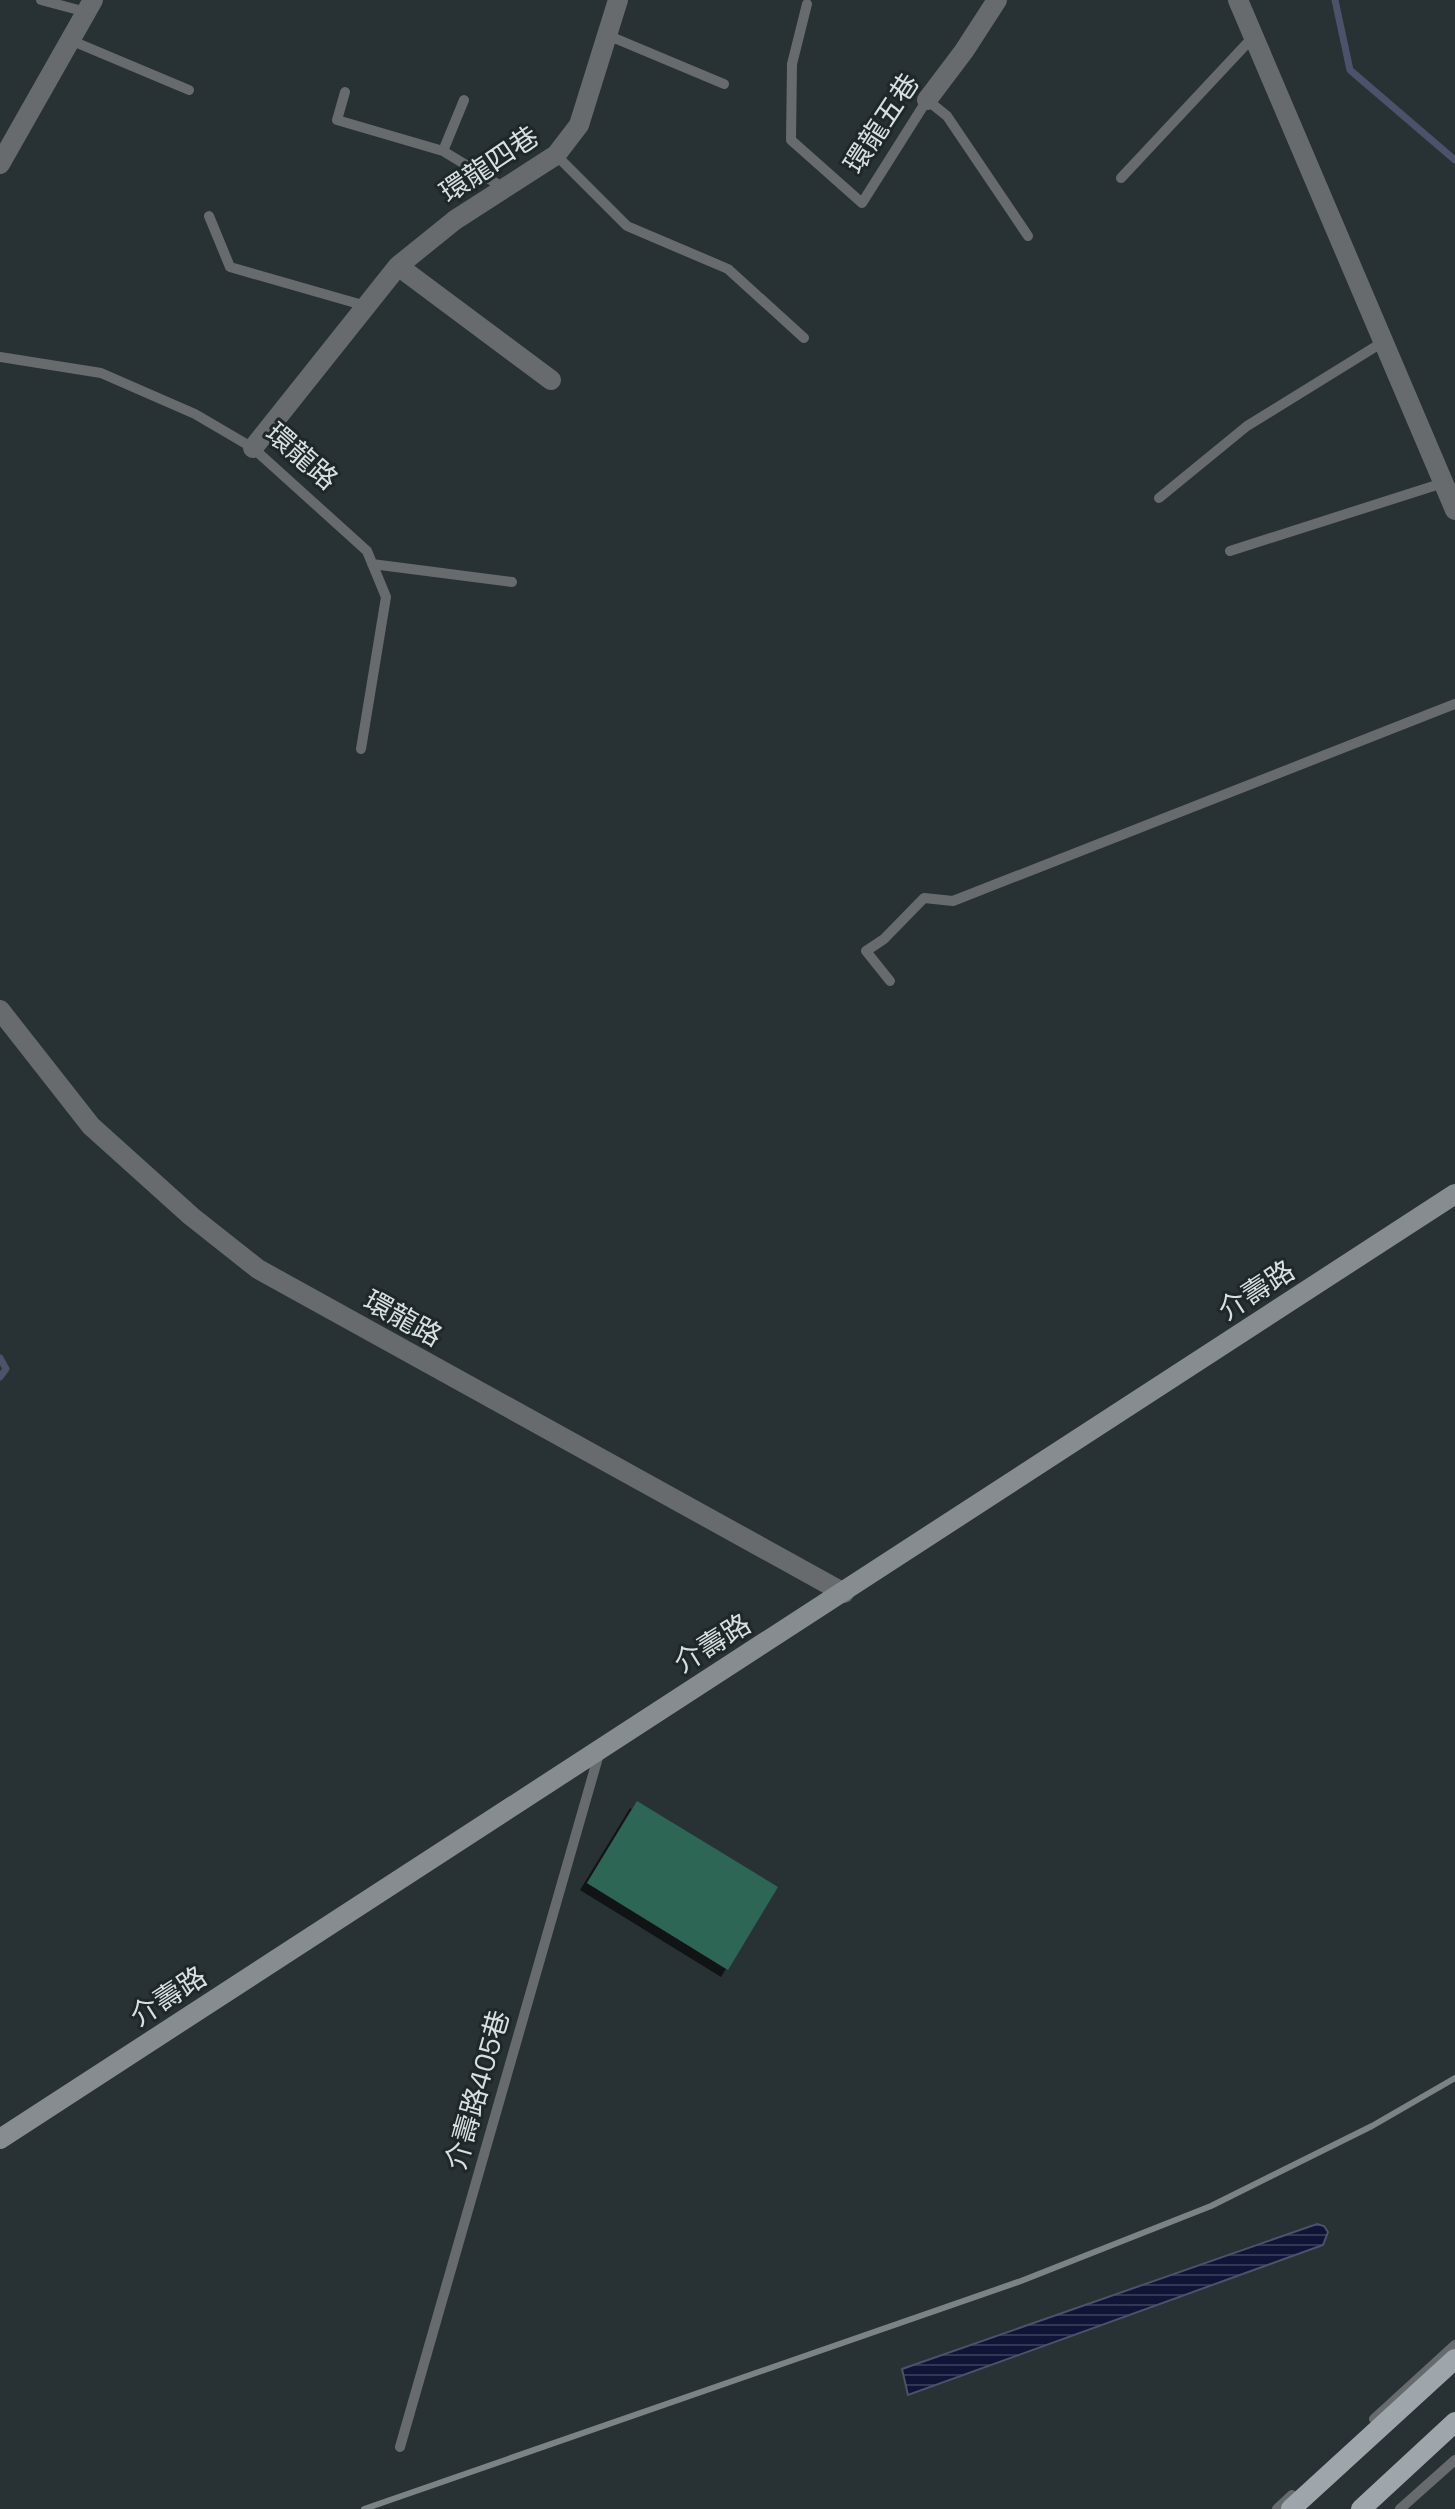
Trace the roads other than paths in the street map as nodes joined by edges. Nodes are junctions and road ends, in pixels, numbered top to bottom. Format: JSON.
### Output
{"nodes":[{"id":1,"x":41,"y":0,"type":"edge"},
{"id":2,"x":618,"y":0,"type":"edge"},
{"id":3,"x":997,"y":0,"type":"edge"},
{"id":4,"x":1238,"y":0,"type":"edge"},
{"id":5,"x":807,"y":4,"type":"dead end"},
{"id":6,"x":89,"y":6,"type":"edge"},
{"id":7,"x":607,"y":35,"type":"junction"},
{"id":8,"x":1254,"y":35,"type":"junction"},
{"id":9,"x":70,"y":40,"type":"junction"},
{"id":10,"x":724,"y":84,"type":"dead end"},
{"id":11,"x":189,"y":90,"type":"dead end"},
{"id":12,"x":345,"y":92,"type":"dead end"},
{"id":13,"x":464,"y":100,"type":"dead end"},
{"id":14,"x":927,"y":100,"type":"junction"},
{"id":15,"x":443,"y":151,"type":"junction"},
{"id":16,"x":556,"y":155,"type":"junction"},
{"id":17,"x":0,"y":164,"type":"edge"},
{"id":18,"x":1121,"y":178,"type":"dead end"},
{"id":19,"x":505,"y":188,"type":"junction"},
{"id":20,"x":209,"y":216,"type":"dead end"},
{"id":21,"x":1028,"y":236,"type":"dead end"},
{"id":22,"x":398,"y":266,"type":"junction"},
{"id":23,"x":366,"y":306,"type":"junction"},
{"id":24,"x":804,"y":338,"type":"dead end"},
{"id":25,"x":1383,"y":342,"type":"junction"},
{"id":26,"x":0,"y":357,"type":"edge"},
{"id":27,"x":551,"y":380,"type":"dead end"},
{"id":28,"x":253,"y":448,"type":"junction"},
{"id":29,"x":1443,"y":483,"type":"junction"},
{"id":30,"x":1159,"y":498,"type":"dead end"},
{"id":31,"x":1455,"y":510,"type":"edge"},
{"id":32,"x":1230,"y":551,"type":"dead end"},
{"id":33,"x":372,"y":564,"type":"junction"},
{"id":34,"x":512,"y":582,"type":"dead end"},
{"id":35,"x":1455,"y":704,"type":"edge"},
{"id":36,"x":361,"y":749,"type":"dead end"},
{"id":37,"x":890,"y":981,"type":"dead end"},
{"id":38,"x":0,"y":1010,"type":"edge"},
{"id":39,"x":1455,"y":1194,"type":"edge"},
{"id":40,"x":844,"y":1593,"type":"junction"},
{"id":41,"x":601,"y":1746,"type":"junction"},
{"id":42,"x":0,"y":2139,"type":"edge"},
{"id":43,"x":1455,"y":2345,"type":"edge"},
{"id":44,"x":1455,"y":2359,"type":"edge"},
{"id":45,"x":1455,"y":2422,"type":"edge"},
{"id":46,"x":400,"y":2447,"type":"dead end"},
{"id":47,"x":1455,"y":2460,"type":"edge"},
{"id":48,"x":1277,"y":2509,"type":"edge"},
{"id":49,"x":1291,"y":2509,"type":"edge"},
{"id":50,"x":1361,"y":2509,"type":"edge"},
{"id":51,"x":1400,"y":2509,"type":"edge"}],
"edges":[{"from":1,"to":6,"type":"lane"},
{"from":2,"to":7,"type":"street","name":"環龍四巷"},
{"from":3,"to":14,"type":"street","name":"環龍五巷"},
{"from":4,"to":8,"type":"street"},
{"from":5,"to":14,"type":"lane","name":"環龍五巷"},
{"from":6,"to":9,"type":"street"},
{"from":7,"to":10,"type":"lane"},
{"from":7,"to":16,"type":"street","name":"環龍四巷"},
{"from":8,"to":18,"type":"lane"},
{"from":8,"to":25,"type":"street"},
{"from":9,"to":11,"type":"lane"},
{"from":9,"to":17,"type":"street"},
{"from":12,"to":15,"type":"lane"},
{"from":13,"to":15,"type":"lane"},
{"from":14,"to":21,"type":"lane"},
{"from":15,"to":19,"type":"lane"},
{"from":16,"to":19,"type":"street","name":"環龍四巷"},
{"from":16,"to":24,"type":"lane"},
{"from":19,"to":22,"type":"street","name":"環龍四巷"},
{"from":20,"to":23,"type":"lane"},
{"from":22,"to":23,"type":"street","name":"環龍四巷"},
{"from":22,"to":27,"type":"street"},
{"from":23,"to":28,"type":"street","name":"環龍四巷"},
{"from":25,"to":29,"type":"street"},
{"from":25,"to":30,"type":"lane"},
{"from":26,"to":28,"type":"lane","name":"環龍路"},
{"from":28,"to":33,"type":"lane","name":"環龍路"},
{"from":29,"to":31,"type":"street"},
{"from":29,"to":32,"type":"lane"},
{"from":33,"to":34,"type":"lane"},
{"from":33,"to":36,"type":"lane","name":"環龍路"},
{"from":35,"to":37,"type":"lane"},
{"from":38,"to":40,"type":"street","name":"環龍路"},
{"from":39,"to":40,"type":"main road","name":"介壽路"},
{"from":40,"to":41,"type":"main road","name":"介壽路"},
{"from":41,"to":42,"type":"main road","name":"介壽路"},
{"from":41,"to":46,"type":"lane","name":"介壽路405巷"},
{"from":43,"to":48,"type":"lane"},
{"from":44,"to":49,"type":"main road"},
{"from":45,"to":50,"type":"main road"},
{"from":47,"to":51,"type":"lane"}]}
